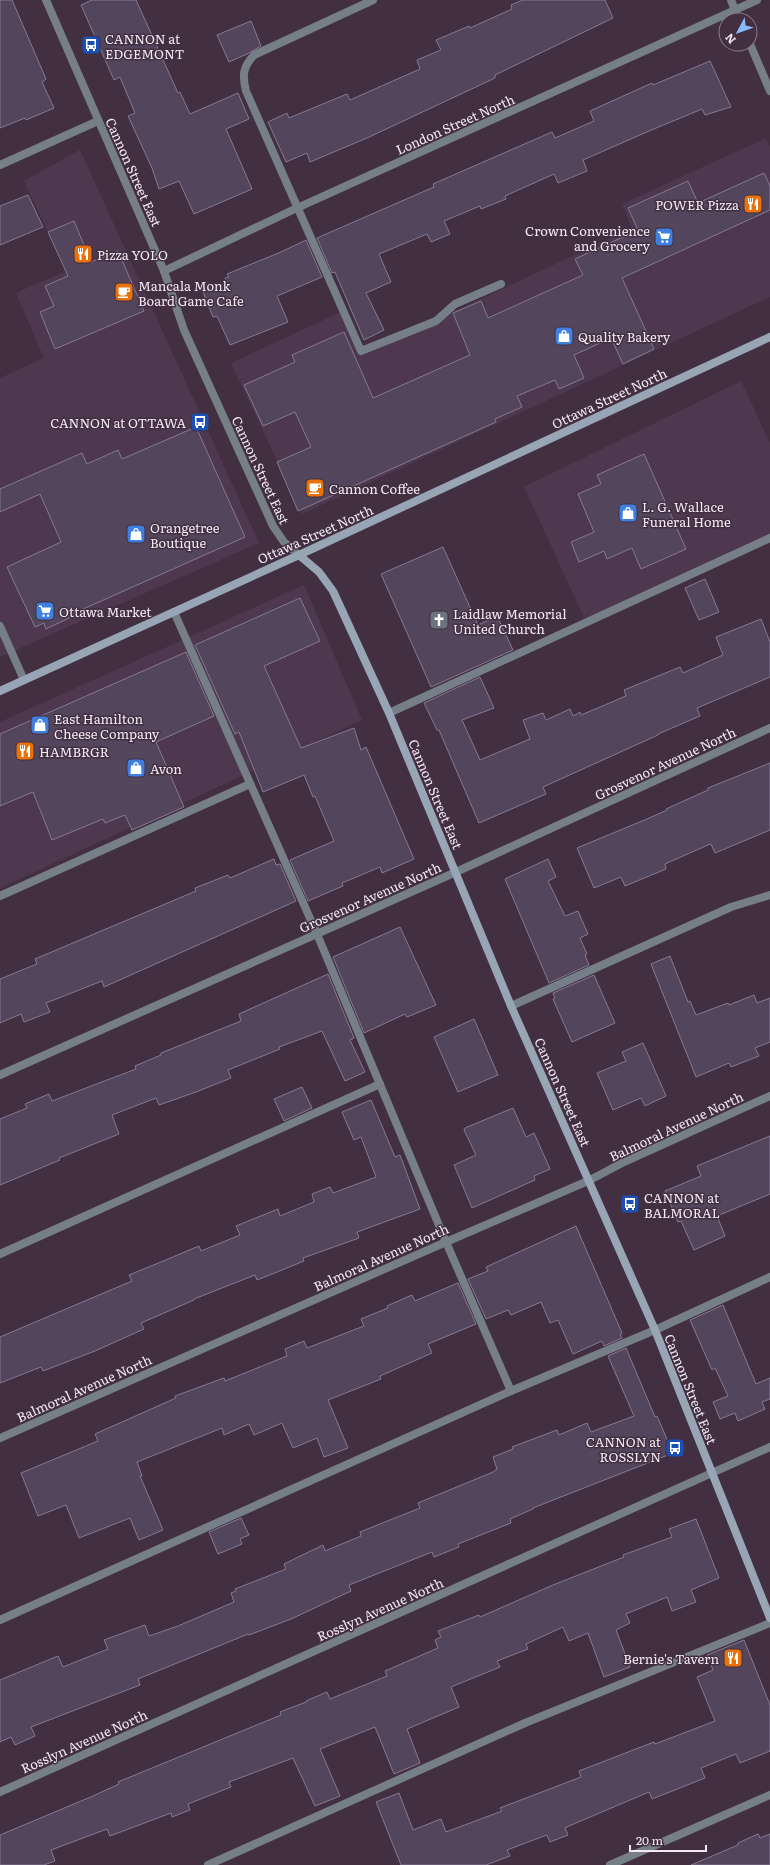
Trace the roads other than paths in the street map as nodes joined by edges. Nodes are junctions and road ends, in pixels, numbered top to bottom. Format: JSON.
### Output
{"nodes":[{"id":1,"x":46,"y":0,"type":"edge"},
{"id":2,"x":373,"y":0,"type":"edge"},
{"id":3,"x":731,"y":0,"type":"edge"},
{"id":4,"x":757,"y":0,"type":"edge"},
{"id":5,"x":735,"y":10,"type":"junction"},
{"id":6,"x":753,"y":52,"type":"edge"},
{"id":7,"x":770,"y":91,"type":"edge"},
{"id":8,"x":98,"y":121,"type":"junction"},
{"id":9,"x":0,"y":165,"type":"edge"},
{"id":10,"x":297,"y":208,"type":"junction"},
{"id":11,"x":164,"y":271,"type":"junction"},
{"id":12,"x":501,"y":284,"type":"dead end"},
{"id":13,"x":770,"y":337,"type":"edge"},
{"id":14,"x":770,"y":538,"type":"edge"},
{"id":15,"x":299,"y":555,"type":"junction"},
{"id":16,"x":174,"y":612,"type":"junction"},
{"id":17,"x":0,"y":626,"type":"edge"},
{"id":18,"x":24,"y":680,"type":"junction"},
{"id":19,"x":0,"y":691,"type":"edge"},
{"id":20,"x":388,"y":713,"type":"junction"},
{"id":21,"x":770,"y":728,"type":"edge"},
{"id":22,"x":250,"y":784,"type":"junction"},
{"id":23,"x":456,"y":872,"type":"junction"},
{"id":24,"x":770,"y":895,"type":"edge"},
{"id":25,"x":0,"y":896,"type":"edge"},
{"id":26,"x":317,"y":934,"type":"junction"},
{"id":27,"x":511,"y":1006,"type":"junction"},
{"id":28,"x":0,"y":1075,"type":"edge"},
{"id":29,"x":380,"y":1084,"type":"junction"},
{"id":30,"x":770,"y":1096,"type":"edge"},
{"id":31,"x":588,"y":1181,"type":"junction"},
{"id":32,"x":446,"y":1242,"type":"junction"},
{"id":33,"x":0,"y":1254,"type":"edge"},
{"id":34,"x":770,"y":1277,"type":"edge"},
{"id":35,"x":655,"y":1330,"type":"junction"},
{"id":36,"x":511,"y":1391,"type":"junction"},
{"id":37,"x":0,"y":1438,"type":"edge"},
{"id":38,"x":770,"y":1447,"type":"edge"},
{"id":39,"x":712,"y":1473,"type":"junction"},
{"id":40,"x":770,"y":1618,"type":"edge"},
{"id":41,"x":0,"y":1620,"type":"edge"},
{"id":42,"x":770,"y":1622,"type":"edge"},
{"id":43,"x":0,"y":1792,"type":"edge"},
{"id":44,"x":770,"y":1795,"type":"edge"},
{"id":45,"x":208,"y":1865,"type":"edge"},
{"id":46,"x":610,"y":1865,"type":"edge"}],
"edges":[{"from":1,"to":8,"type":"street","name":"Cannon Street East"},
{"from":2,"to":10,"type":"street"},
{"from":3,"to":5,"type":"street"},
{"from":4,"to":5,"type":"street","name":"London Street North"},
{"from":5,"to":10,"type":"street","name":"London Street North"},
{"from":6,"to":7,"type":"street"},
{"from":8,"to":9,"type":"street"},
{"from":8,"to":11,"type":"street","name":"Cannon Street East"},
{"from":10,"to":11,"type":"street","name":"London Street North"},
{"from":10,"to":12,"type":"street"},
{"from":11,"to":15,"type":"street","name":"Cannon Street East"},
{"from":13,"to":15,"type":"main road","name":"Ottawa Street North"},
{"from":14,"to":20,"type":"street"},
{"from":15,"to":16,"type":"main road","name":"Ottawa Street North"},
{"from":15,"to":20,"type":"main road","name":"Cannon Street East"},
{"from":16,"to":18,"type":"main road","name":"Ottawa Street North"},
{"from":16,"to":22,"type":"street"},
{"from":17,"to":18,"type":"street"},
{"from":18,"to":19,"type":"main road","name":"Ottawa Street North"},
{"from":20,"to":23,"type":"main road","name":"Cannon Street East"},
{"from":21,"to":23,"type":"street","name":"Grosvenor Avenue North"},
{"from":22,"to":25,"type":"street"},
{"from":22,"to":26,"type":"street"},
{"from":23,"to":26,"type":"street","name":"Grosvenor Avenue North"},
{"from":23,"to":27,"type":"main road","name":"Cannon Street East"},
{"from":24,"to":27,"type":"street"},
{"from":26,"to":28,"type":"street","name":"Grosvenor Avenue North"},
{"from":26,"to":29,"type":"street"},
{"from":27,"to":31,"type":"main road","name":"Cannon Street East"},
{"from":29,"to":32,"type":"street"},
{"from":29,"to":33,"type":"street"},
{"from":30,"to":31,"type":"street","name":"Balmoral Avenue North"},
{"from":31,"to":32,"type":"street","name":"Balmoral Avenue North"},
{"from":31,"to":35,"type":"main road","name":"Cannon Street East"},
{"from":32,"to":36,"type":"street"},
{"from":32,"to":37,"type":"street","name":"Balmoral Avenue North"},
{"from":34,"to":35,"type":"street"},
{"from":35,"to":36,"type":"street"},
{"from":35,"to":39,"type":"main road","name":"Cannon Street East"},
{"from":36,"to":41,"type":"street"},
{"from":38,"to":39,"type":"street","name":"Rosslyn Avenue North"},
{"from":39,"to":40,"type":"main road","name":"Cannon Street East"},
{"from":39,"to":43,"type":"street","name":"Rosslyn Avenue North"},
{"from":42,"to":45,"type":"street"},
{"from":44,"to":46,"type":"street"}]}
